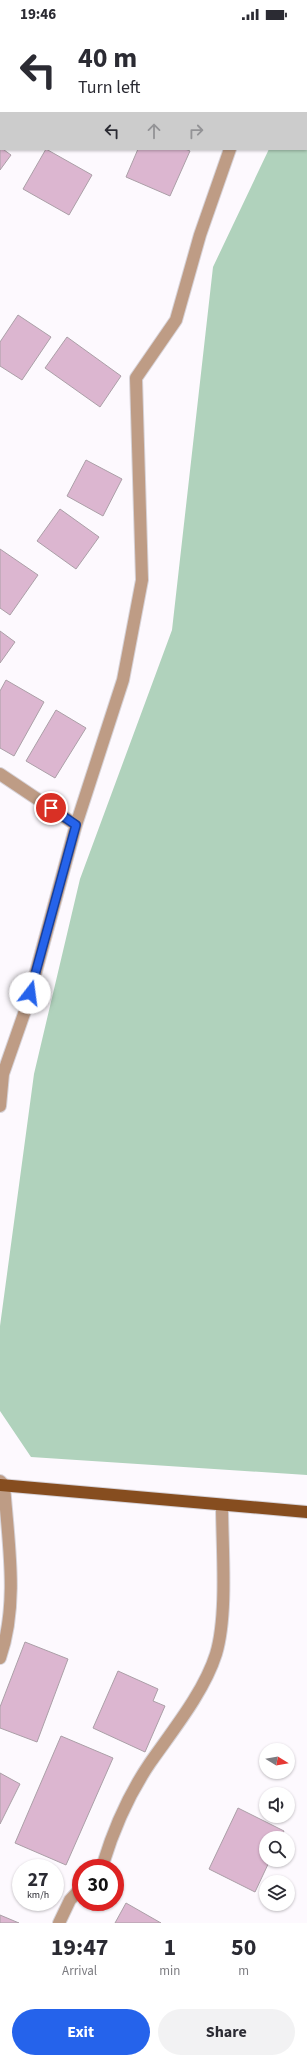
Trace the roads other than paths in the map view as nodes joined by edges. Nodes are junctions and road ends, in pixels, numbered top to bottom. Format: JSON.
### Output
{"nodes":[{"id":1,"x":230,"y":150,"type":"edge"},
{"id":2,"x":0,"y":774,"type":"edge"},
{"id":3,"x":76,"y":825,"type":"junction"},
{"id":4,"x":0,"y":1106,"type":"edge"},
{"id":5,"x":1,"y":1484,"type":"edge"},
{"id":6,"x":222,"y":1505,"type":"junction"},
{"id":7,"x":307,"y":1512,"type":"edge"},
{"id":8,"x":0,"y":1658,"type":"edge"},
{"id":9,"x":105,"y":1859,"type":"edge"},
{"id":10,"x":72,"y":1898,"type":"edge"},
{"id":11,"x":59,"y":1923,"type":"edge"}],
"edges":[{"from":1,"to":3,"type":"street"},
{"from":2,"to":3,"type":"street"},
{"from":3,"to":4,"type":"street"},
{"from":5,"to":6,"type":"main road"},
{"from":5,"to":8,"type":"street"},
{"from":6,"to":7,"type":"main road"},
{"from":6,"to":9,"type":"street"},
{"from":10,"to":11,"type":"street"}]}
